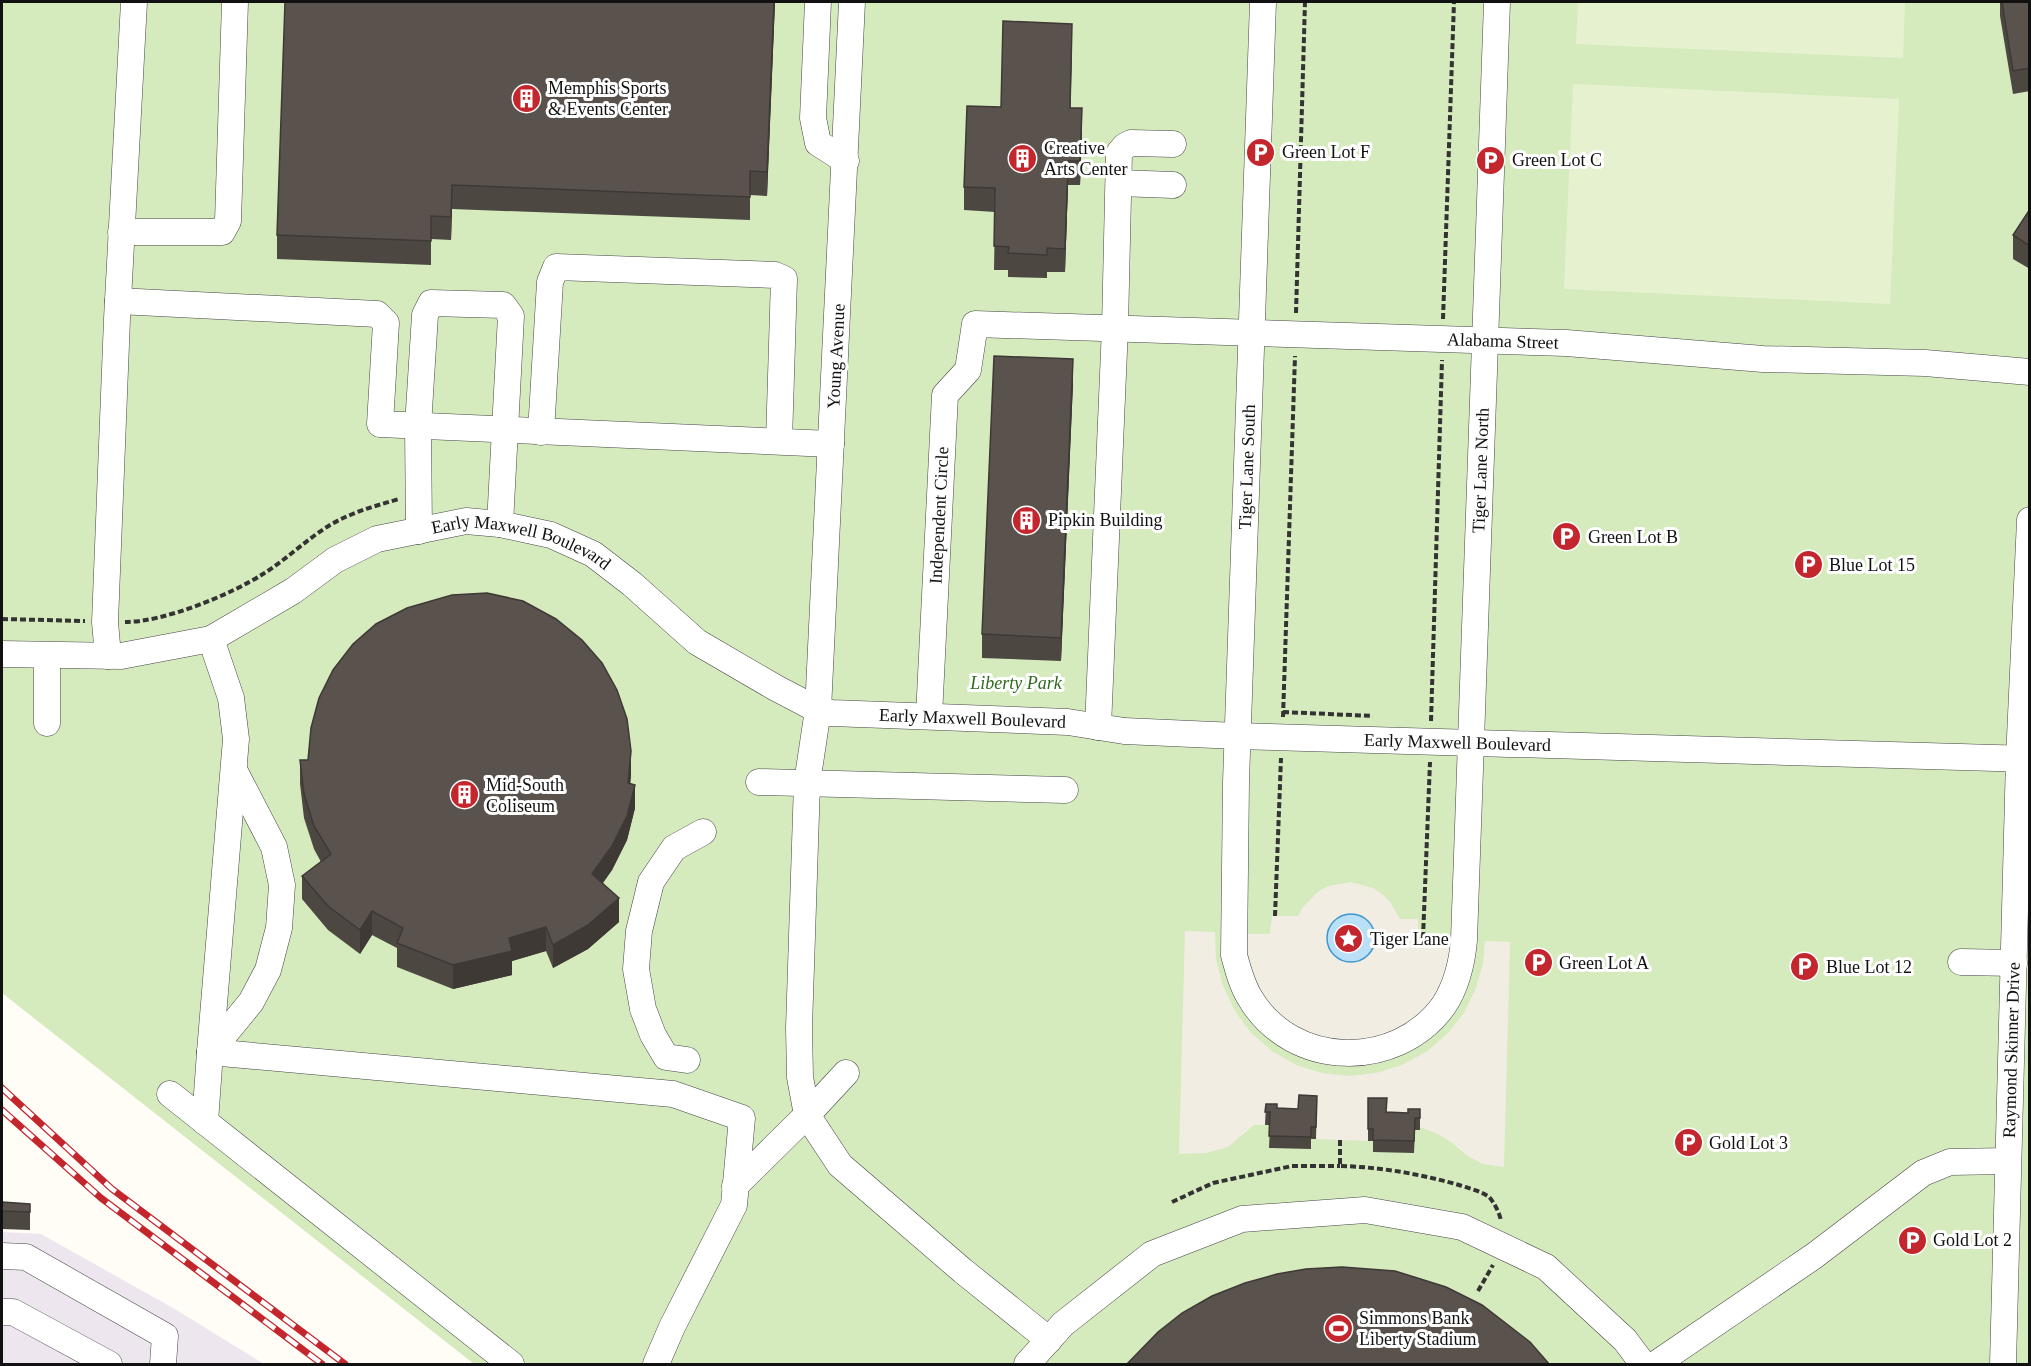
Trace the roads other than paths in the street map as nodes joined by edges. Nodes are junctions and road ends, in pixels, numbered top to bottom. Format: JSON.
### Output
{"nodes":[{"id":1,"x":134,"y":2,"type":"edge"},
{"id":2,"x":235,"y":2,"type":"edge"},
{"id":3,"x":818,"y":2,"type":"edge"},
{"id":4,"x":852,"y":2,"type":"edge"},
{"id":5,"x":1263,"y":2,"type":"edge"},
{"id":6,"x":1497,"y":2,"type":"edge"},
{"id":7,"x":1173,"y":144,"type":"dead end"},
{"id":8,"x":846,"y":161,"type":"junction"},
{"id":9,"x":1119,"y":183,"type":"junction"},
{"id":10,"x":1173,"y":185,"type":"dead end"},
{"id":11,"x":121,"y":232,"type":"junction"},
{"id":12,"x":118,"y":302,"type":"junction"},
{"id":13,"x":975,"y":324,"type":"joint"},
{"id":14,"x":1115,"y":327,"type":"junction"},
{"id":15,"x":1253,"y":332,"type":"junction"},
{"id":16,"x":1485,"y":340,"type":"junction"},
{"id":17,"x":2030,"y":372,"type":"edge"},
{"id":18,"x":418,"y":426,"type":"junction"},
{"id":19,"x":505,"y":430,"type":"junction"},
{"id":20,"x":541,"y":432,"type":"junction"},
{"id":21,"x":779,"y":441,"type":"junction"},
{"id":22,"x":831,"y":444,"type":"junction"},
{"id":23,"x":2030,"y":520,"type":"edge"},
{"id":24,"x":500,"y":524,"type":"junction"},
{"id":25,"x":419,"y":531,"type":"junction"},
{"id":26,"x":211,"y":639,"type":"junction"},
{"id":27,"x":2,"y":654,"type":"edge"},
{"id":28,"x":47,"y":656,"type":"junction"},
{"id":29,"x":108,"y":656,"type":"junction"},
{"id":30,"x":818,"y":710,"type":"junction"},
{"id":31,"x":929,"y":716,"type":"junction"},
{"id":32,"x":47,"y":723,"type":"dead end"},
{"id":33,"x":1098,"y":726,"type":"junction"},
{"id":34,"x":1237,"y":736,"type":"junction"},
{"id":35,"x":1471,"y":744,"type":"junction"},
{"id":36,"x":2024,"y":759,"type":"edge"},
{"id":37,"x":234,"y":770,"type":"junction"},
{"id":38,"x":759,"y":782,"type":"dead end"},
{"id":39,"x":807,"y":783,"type":"junction"},
{"id":40,"x":1065,"y":790,"type":"dead end"},
{"id":41,"x":703,"y":832,"type":"dead end"},
{"id":42,"x":1464,"y":940,"type":"joint"},
{"id":43,"x":1961,"y":962,"type":"dead end"},
{"id":44,"x":2014,"y":963,"type":"junction"},
{"id":45,"x":210,"y":1052,"type":"junction"},
{"id":46,"x":687,"y":1059,"type":"dead end"},
{"id":47,"x":846,"y":1073,"type":"dead end"},
{"id":48,"x":170,"y":1094,"type":"dead end"},
{"id":49,"x":807,"y":1115,"type":"junction"},
{"id":50,"x":205,"y":1122,"type":"junction"},
{"id":51,"x":2008,"y":1161,"type":"junction"},
{"id":52,"x":735,"y":1186,"type":"junction"},
{"id":53,"x":2018,"y":1250,"type":"edge"},
{"id":54,"x":2,"y":1256,"type":"edge"},
{"id":55,"x":2,"y":1312,"type":"edge"},
{"id":56,"x":1048,"y":1340,"type":"junction"},
{"id":57,"x":110,"y":1365,"type":"edge"},
{"id":58,"x":163,"y":1365,"type":"edge"},
{"id":59,"x":511,"y":1365,"type":"edge"},
{"id":60,"x":656,"y":1365,"type":"edge"},
{"id":61,"x":1027,"y":1365,"type":"edge"},
{"id":62,"x":1642,"y":1365,"type":"edge"},
{"id":63,"x":1656,"y":1365,"type":"edge"},
{"id":64,"x":2003,"y":1365,"type":"edge"}],
"edges":[{"from":1,"to":11,"type":"street"},
{"from":2,"to":11,"type":"street"},
{"from":3,"to":8,"type":"street"},
{"from":4,"to":8,"type":"street","name":"Young Avenue"},
{"from":5,"to":15,"type":"street","name":"Tiger Lane South"},
{"from":6,"to":16,"type":"street","name":"Tiger Lane North"},
{"from":7,"to":9,"type":"street"},
{"from":8,"to":22,"type":"street","name":"Young Avenue"},
{"from":9,"to":10,"type":"street"},
{"from":9,"to":14,"type":"street"},
{"from":11,"to":12,"type":"street"},
{"from":12,"to":18,"type":"street"},
{"from":12,"to":29,"type":"street"},
{"from":13,"to":14,"type":"street","name":"Alabama Street"},
{"from":13,"to":31,"type":"street","name":"Independent Circle"},
{"from":14,"to":15,"type":"street","name":"Alabama Street"},
{"from":14,"to":33,"type":"street"},
{"from":15,"to":16,"type":"street","name":"Alabama Street"},
{"from":15,"to":34,"type":"street","name":"Tiger Lane South"},
{"from":16,"to":17,"type":"street","name":"Alabama Street"},
{"from":16,"to":35,"type":"street","name":"Tiger Lane North"},
{"from":18,"to":19,"type":"street"},
{"from":18,"to":19,"type":"street"},
{"from":18,"to":25,"type":"street"},
{"from":19,"to":20,"type":"street"},
{"from":19,"to":24,"type":"street"},
{"from":20,"to":21,"type":"street"},
{"from":20,"to":21,"type":"street"},
{"from":21,"to":22,"type":"street"},
{"from":22,"to":30,"type":"street","name":"Young Avenue"},
{"from":23,"to":36,"type":"street","name":"Raymond Skinner Drive"},
{"from":24,"to":25,"type":"street","name":"Early Maxwell Boulevard"},
{"from":24,"to":30,"type":"street","name":"Early Maxwell Boulevard"},
{"from":25,"to":26,"type":"street","name":"Early Maxwell Boulevard"},
{"from":26,"to":29,"type":"street","name":"Early Maxwell Boulevard"},
{"from":26,"to":37,"type":"street"},
{"from":27,"to":28,"type":"street","name":"Early Maxwell Boulevard"},
{"from":28,"to":29,"type":"street","name":"Early Maxwell Boulevard"},
{"from":28,"to":32,"type":"street"},
{"from":30,"to":31,"type":"street","name":"Early Maxwell Boulevard"},
{"from":30,"to":39,"type":"street","name":"Young Avenue"},
{"from":31,"to":33,"type":"street","name":"Early Maxwell Boulevard"},
{"from":33,"to":34,"type":"street","name":"Early Maxwell Boulevard"},
{"from":34,"to":35,"type":"street","name":"Early Maxwell Boulevard"},
{"from":34,"to":42,"type":"street","name":"Tiger Lane South"},
{"from":35,"to":36,"type":"street","name":"Early Maxwell Boulevard"},
{"from":35,"to":42,"type":"street","name":"Tiger Lane North"},
{"from":36,"to":44,"type":"street","name":"Raymond Skinner Drive"},
{"from":37,"to":45,"type":"street"},
{"from":37,"to":45,"type":"street"},
{"from":38,"to":39,"type":"street"},
{"from":39,"to":40,"type":"street"},
{"from":39,"to":49,"type":"street","name":"Young Avenue"},
{"from":41,"to":46,"type":"street"},
{"from":43,"to":44,"type":"street"},
{"from":44,"to":51,"type":"street","name":"Raymond Skinner Drive"},
{"from":45,"to":50,"type":"street"},
{"from":45,"to":52,"type":"street"},
{"from":47,"to":49,"type":"street"},
{"from":48,"to":50,"type":"street"},
{"from":49,"to":52,"type":"street"},
{"from":49,"to":56,"type":"street"},
{"from":50,"to":59,"type":"street"},
{"from":51,"to":53,"type":"street","name":"Raymond Skinner Drive"},
{"from":51,"to":63,"type":"street"},
{"from":52,"to":60,"type":"street"},
{"from":53,"to":64,"type":"street","name":"Raymond Skinner Drive"},
{"from":54,"to":58,"type":"street"},
{"from":55,"to":57,"type":"street"},
{"from":56,"to":61,"type":"street"},
{"from":56,"to":62,"type":"street"}]}
